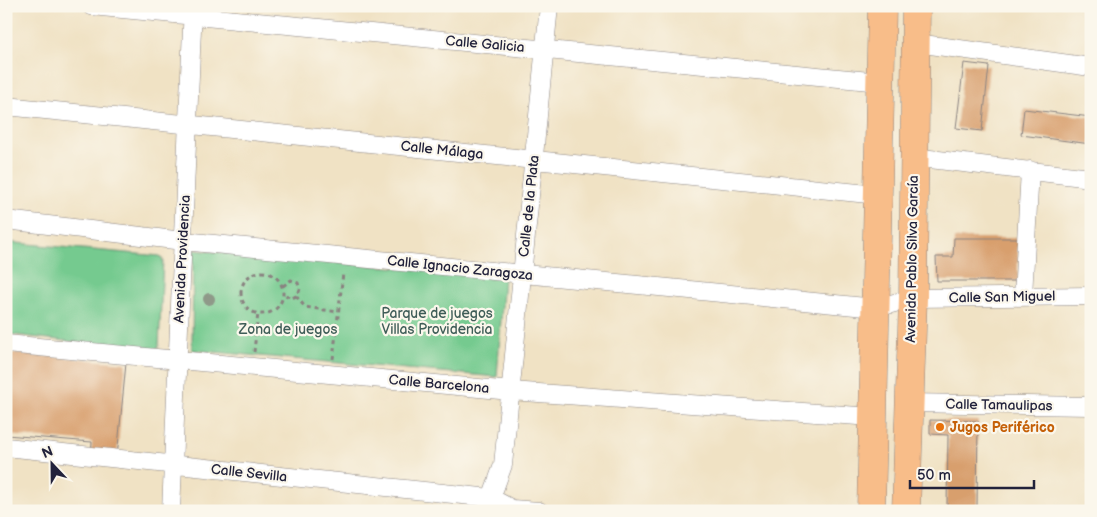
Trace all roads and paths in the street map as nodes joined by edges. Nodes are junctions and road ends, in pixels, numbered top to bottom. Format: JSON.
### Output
{"nodes":[{"id":1,"x":91,"y":6,"type":"edge"},
{"id":2,"x":549,"y":6,"type":"edge"},
{"id":3,"x":882,"y":6,"type":"edge"},
{"id":4,"x":916,"y":6,"type":"edge"},
{"id":5,"x":193,"y":11,"type":"edge"},
{"id":6,"x":916,"y":43,"type":"junction"},
{"id":7,"x":545,"y":50,"type":"junction"},
{"id":8,"x":1091,"y":67,"type":"edge"},
{"id":9,"x":880,"y":82,"type":"junction"},
{"id":10,"x":6,"y":106,"type":"edge"},
{"id":11,"x":188,"y":125,"type":"junction"},
{"id":12,"x":913,"y":157,"type":"junction"},
{"id":13,"x":534,"y":160,"type":"junction"},
{"id":14,"x":1030,"y":170,"type":"junction"},
{"id":15,"x":1091,"y":178,"type":"edge"},
{"id":16,"x":878,"y":195,"type":"junction"},
{"id":17,"x":6,"y":220,"type":"edge"},
{"id":18,"x":183,"y":241,"type":"junction"},
{"id":19,"x":344,"y":270,"type":"dead end"},
{"id":20,"x":522,"y":274,"type":"junction"},
{"id":21,"x":282,"y":287,"type":"junction"},
{"id":22,"x":283,"y":294,"type":"junction"},
{"id":23,"x":296,"y":296,"type":"junction"},
{"id":24,"x":1023,"y":296,"type":"junction"},
{"id":25,"x":1091,"y":296,"type":"edge"},
{"id":26,"x":913,"y":298,"type":"junction"},
{"id":27,"x":876,"y":308,"type":"junction"},
{"id":28,"x":338,"y":312,"type":"junction"},
{"id":29,"x":258,"y":313,"type":"junction"},
{"id":30,"x":6,"y":344,"type":"edge"},
{"id":31,"x":177,"y":361,"type":"junction"},
{"id":32,"x":254,"y":361,"type":"dead end"},
{"id":33,"x":332,"y":367,"type":"dead end"},
{"id":34,"x":511,"y":391,"type":"junction"},
{"id":35,"x":908,"y":403,"type":"junction"},
{"id":36,"x":1091,"y":406,"type":"edge"},
{"id":37,"x":872,"y":417,"type":"junction"},
{"id":38,"x":6,"y":448,"type":"edge"},
{"id":39,"x":173,"y":465,"type":"junction"},
{"id":40,"x":504,"y":465,"type":"junction"},
{"id":41,"x":490,"y":504,"type":"edge"},
{"id":42,"x":511,"y":510,"type":"edge"},
{"id":43,"x":170,"y":511,"type":"edge"},
{"id":44,"x":539,"y":511,"type":"edge"},
{"id":45,"x":871,"y":511,"type":"edge"},
{"id":46,"x":906,"y":511,"type":"edge"}],
"edges":[{"from":1,"to":5,"type":"street","name":"Calle Galicia"},
{"from":2,"to":7,"type":"street","name":"Calle de la Plata"},
{"from":3,"to":9,"type":"main road"},
{"from":4,"to":6,"type":"main road","name":"Avenida Pablo Silva García"},
{"from":5,"to":7,"type":"street","name":"Calle Galicia"},
{"from":5,"to":11,"type":"street","name":"Avenida Providencia"},
{"from":6,"to":8,"type":"street"},
{"from":6,"to":12,"type":"main road","name":"Avenida Pablo Silva García"},
{"from":7,"to":9,"type":"street","name":"Calle Galicia"},
{"from":7,"to":13,"type":"street","name":"Calle de la Plata"},
{"from":9,"to":16,"type":"main road"},
{"from":10,"to":11,"type":"street","name":"Calle Málaga"},
{"from":11,"to":13,"type":"street","name":"Calle Málaga"},
{"from":11,"to":18,"type":"street","name":"Avenida Providencia"},
{"from":12,"to":14,"type":"street"},
{"from":12,"to":26,"type":"main road","name":"Avenida Pablo Silva García"},
{"from":13,"to":16,"type":"street","name":"Calle Málaga"},
{"from":13,"to":20,"type":"street","name":"Calle de la Plata"},
{"from":14,"to":15,"type":"street"},
{"from":14,"to":24,"type":"street"},
{"from":16,"to":27,"type":"main road"},
{"from":17,"to":18,"type":"street","name":"Calle Ignacio Zaragoza"},
{"from":18,"to":20,"type":"street","name":"Calle Ignacio Zaragoza"},
{"from":18,"to":31,"type":"street","name":"Avenida Providencia"},
{"from":19,"to":28,"type":"path"},
{"from":20,"to":27,"type":"street","name":"Calle Ignacio Zaragoza"},
{"from":20,"to":34,"type":"street","name":"Calle de la Plata"},
{"from":21,"to":22,"type":"path"},
{"from":21,"to":23,"type":"path"},
{"from":21,"to":29,"type":"path"},
{"from":22,"to":23,"type":"path"},
{"from":22,"to":29,"type":"path"},
{"from":23,"to":28,"type":"path"},
{"from":24,"to":25,"type":"street","name":"Calle San Miguel"},
{"from":24,"to":26,"type":"street","name":"Calle San Miguel"},
{"from":26,"to":27,"type":"street","name":"Calle Ignacio Zaragoza"},
{"from":26,"to":35,"type":"main road","name":"Avenida Pablo Silva García"},
{"from":27,"to":37,"type":"main road"},
{"from":28,"to":33,"type":"path"},
{"from":29,"to":32,"type":"path"},
{"from":30,"to":31,"type":"street","name":"Calle Barcelona"},
{"from":31,"to":34,"type":"street","name":"Calle Barcelona"},
{"from":31,"to":39,"type":"street","name":"Avenida Providencia"},
{"from":34,"to":37,"type":"street","name":"Calle Barcelona"},
{"from":34,"to":40,"type":"street","name":"Calle de la Plata"},
{"from":35,"to":36,"type":"street","name":"Calle Tamaulipas"},
{"from":35,"to":46,"type":"main road","name":"Avenida Pablo Silva García"},
{"from":37,"to":45,"type":"main road"},
{"from":38,"to":39,"type":"street","name":"Calle Sevilla"},
{"from":39,"to":41,"type":"street","name":"Calle Sevilla"},
{"from":39,"to":43,"type":"street","name":"Avenida Providencia"},
{"from":40,"to":41,"type":"street","name":"Calle de la Plata"},
{"from":40,"to":42,"type":"street","name":"Calle de la Plata"},
{"from":41,"to":42,"type":"street"},
{"from":42,"to":44,"type":"street"}]}
